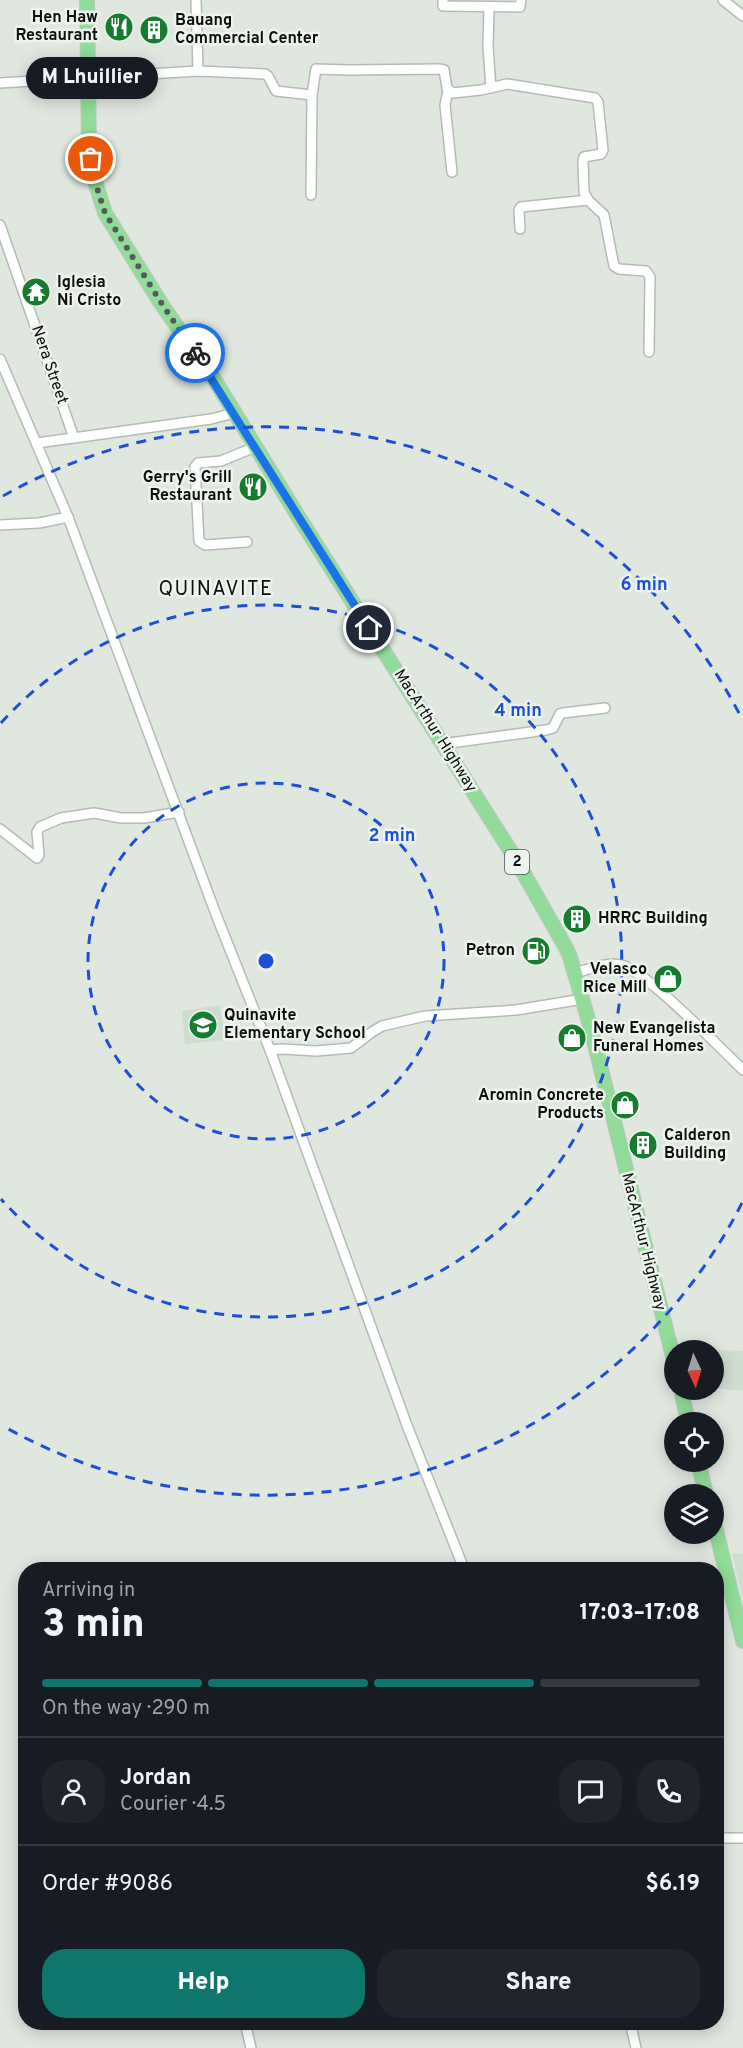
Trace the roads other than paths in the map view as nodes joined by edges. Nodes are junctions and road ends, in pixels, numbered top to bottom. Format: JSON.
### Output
{"nodes":[{"id":1,"x":87,"y":0,"type":"edge"},
{"id":2,"x":196,"y":0,"type":"edge"},
{"id":3,"x":443,"y":0,"type":"edge"},
{"id":4,"x":521,"y":0,"type":"edge"},
{"id":5,"x":723,"y":0,"type":"edge"},
{"id":6,"x":489,"y":7,"type":"junction"},
{"id":7,"x":743,"y":16,"type":"edge"},
{"id":8,"x":198,"y":71,"type":"junction"},
{"id":9,"x":88,"y":77,"type":"junction"},
{"id":10,"x":0,"y":82,"type":"edge"},
{"id":11,"x":490,"y":88,"type":"junction"},
{"id":12,"x":448,"y":91,"type":"junction"},
{"id":13,"x":312,"y":95,"type":"junction"},
{"id":14,"x":452,"y":172,"type":"dead end"},
{"id":15,"x":311,"y":195,"type":"dead end"},
{"id":16,"x":588,"y":200,"type":"junction"},
{"id":17,"x":0,"y":225,"type":"edge"},
{"id":18,"x":520,"y":229,"type":"dead end"},
{"id":19,"x":649,"y":352,"type":"dead end"},
{"id":20,"x":0,"y":359,"type":"edge"},
{"id":21,"x":234,"y":413,"type":"junction"},
{"id":22,"x":74,"y":438,"type":"junction"},
{"id":23,"x":37,"y":443,"type":"junction"},
{"id":24,"x":255,"y":447,"type":"junction"},
{"id":25,"x":68,"y":517,"type":"junction"},
{"id":26,"x":0,"y":525,"type":"edge"},
{"id":27,"x":247,"y":542,"type":"dead end"},
{"id":28,"x":605,"y":708,"type":"dead end"},
{"id":29,"x":442,"y":744,"type":"junction"},
{"id":30,"x":178,"y":812,"type":"junction"},
{"id":31,"x":0,"y":829,"type":"edge"},
{"id":32,"x":575,"y":973,"type":"junction"},
{"id":33,"x":583,"y":999,"type":"junction"},
{"id":34,"x":270,"y":1050,"type":"junction"},
{"id":35,"x":743,"y":1070,"type":"edge"},
{"id":36,"x":669,"y":1340,"type":"edge"},
{"id":37,"x":719,"y":1544,"type":"edge"},
{"id":38,"x":461,"y":1562,"type":"edge"},
{"id":39,"x":724,"y":1562,"type":"edge"},
{"id":40,"x":724,"y":1563,"type":"edge"},
{"id":41,"x":743,"y":1641,"type":"edge"},
{"id":42,"x":724,"y":1838,"type":"edge"},
{"id":43,"x":743,"y":1838,"type":"edge"},
{"id":44,"x":247,"y":2030,"type":"edge"},
{"id":45,"x":632,"y":2030,"type":"edge"},
{"id":46,"x":251,"y":2048,"type":"edge"},
{"id":47,"x":636,"y":2048,"type":"edge"}],
"edges":[{"from":1,"to":9,"type":"highway","name":"MacArthur Highway","number":"2"},
{"from":2,"to":8,"type":"street"},
{"from":3,"to":6,"type":"street"},
{"from":4,"to":6,"type":"street"},
{"from":5,"to":7,"type":"street"},
{"from":6,"to":11,"type":"street"},
{"from":8,"to":9,"type":"street"},
{"from":8,"to":13,"type":"street"},
{"from":9,"to":10,"type":"street"},
{"from":9,"to":21,"type":"highway","name":"MacArthur Highway","number":"2"},
{"from":11,"to":12,"type":"street"},
{"from":11,"to":16,"type":"street"},
{"from":12,"to":13,"type":"street"},
{"from":12,"to":14,"type":"street"},
{"from":13,"to":15,"type":"street"},
{"from":16,"to":18,"type":"street"},
{"from":16,"to":19,"type":"street"},
{"from":17,"to":22,"type":"street","name":"Nera Street"},
{"from":20,"to":23,"type":"street"},
{"from":21,"to":22,"type":"street"},
{"from":21,"to":24,"type":"highway","name":"MacArthur Highway","number":"2"},
{"from":22,"to":23,"type":"street"},
{"from":23,"to":25,"type":"street"},
{"from":24,"to":27,"type":"street"},
{"from":24,"to":29,"type":"highway","name":"MacArthur Highway","number":"2"},
{"from":25,"to":26,"type":"street"},
{"from":25,"to":30,"type":"street"},
{"from":28,"to":29,"type":"street"},
{"from":29,"to":32,"type":"highway","name":"MacArthur Highway","number":"2"},
{"from":30,"to":31,"type":"street"},
{"from":30,"to":34,"type":"street"},
{"from":32,"to":33,"type":"highway","name":"MacArthur Highway","number":"2"},
{"from":32,"to":35,"type":"street"},
{"from":33,"to":34,"type":"street"},
{"from":33,"to":36,"type":"highway","name":"MacArthur Highway","number":"2"},
{"from":34,"to":38,"type":"street"},
{"from":37,"to":39,"type":"highway"},
{"from":40,"to":41,"type":"highway"},
{"from":42,"to":43,"type":"street"},
{"from":44,"to":46,"type":"street"},
{"from":45,"to":47,"type":"street"}]}
